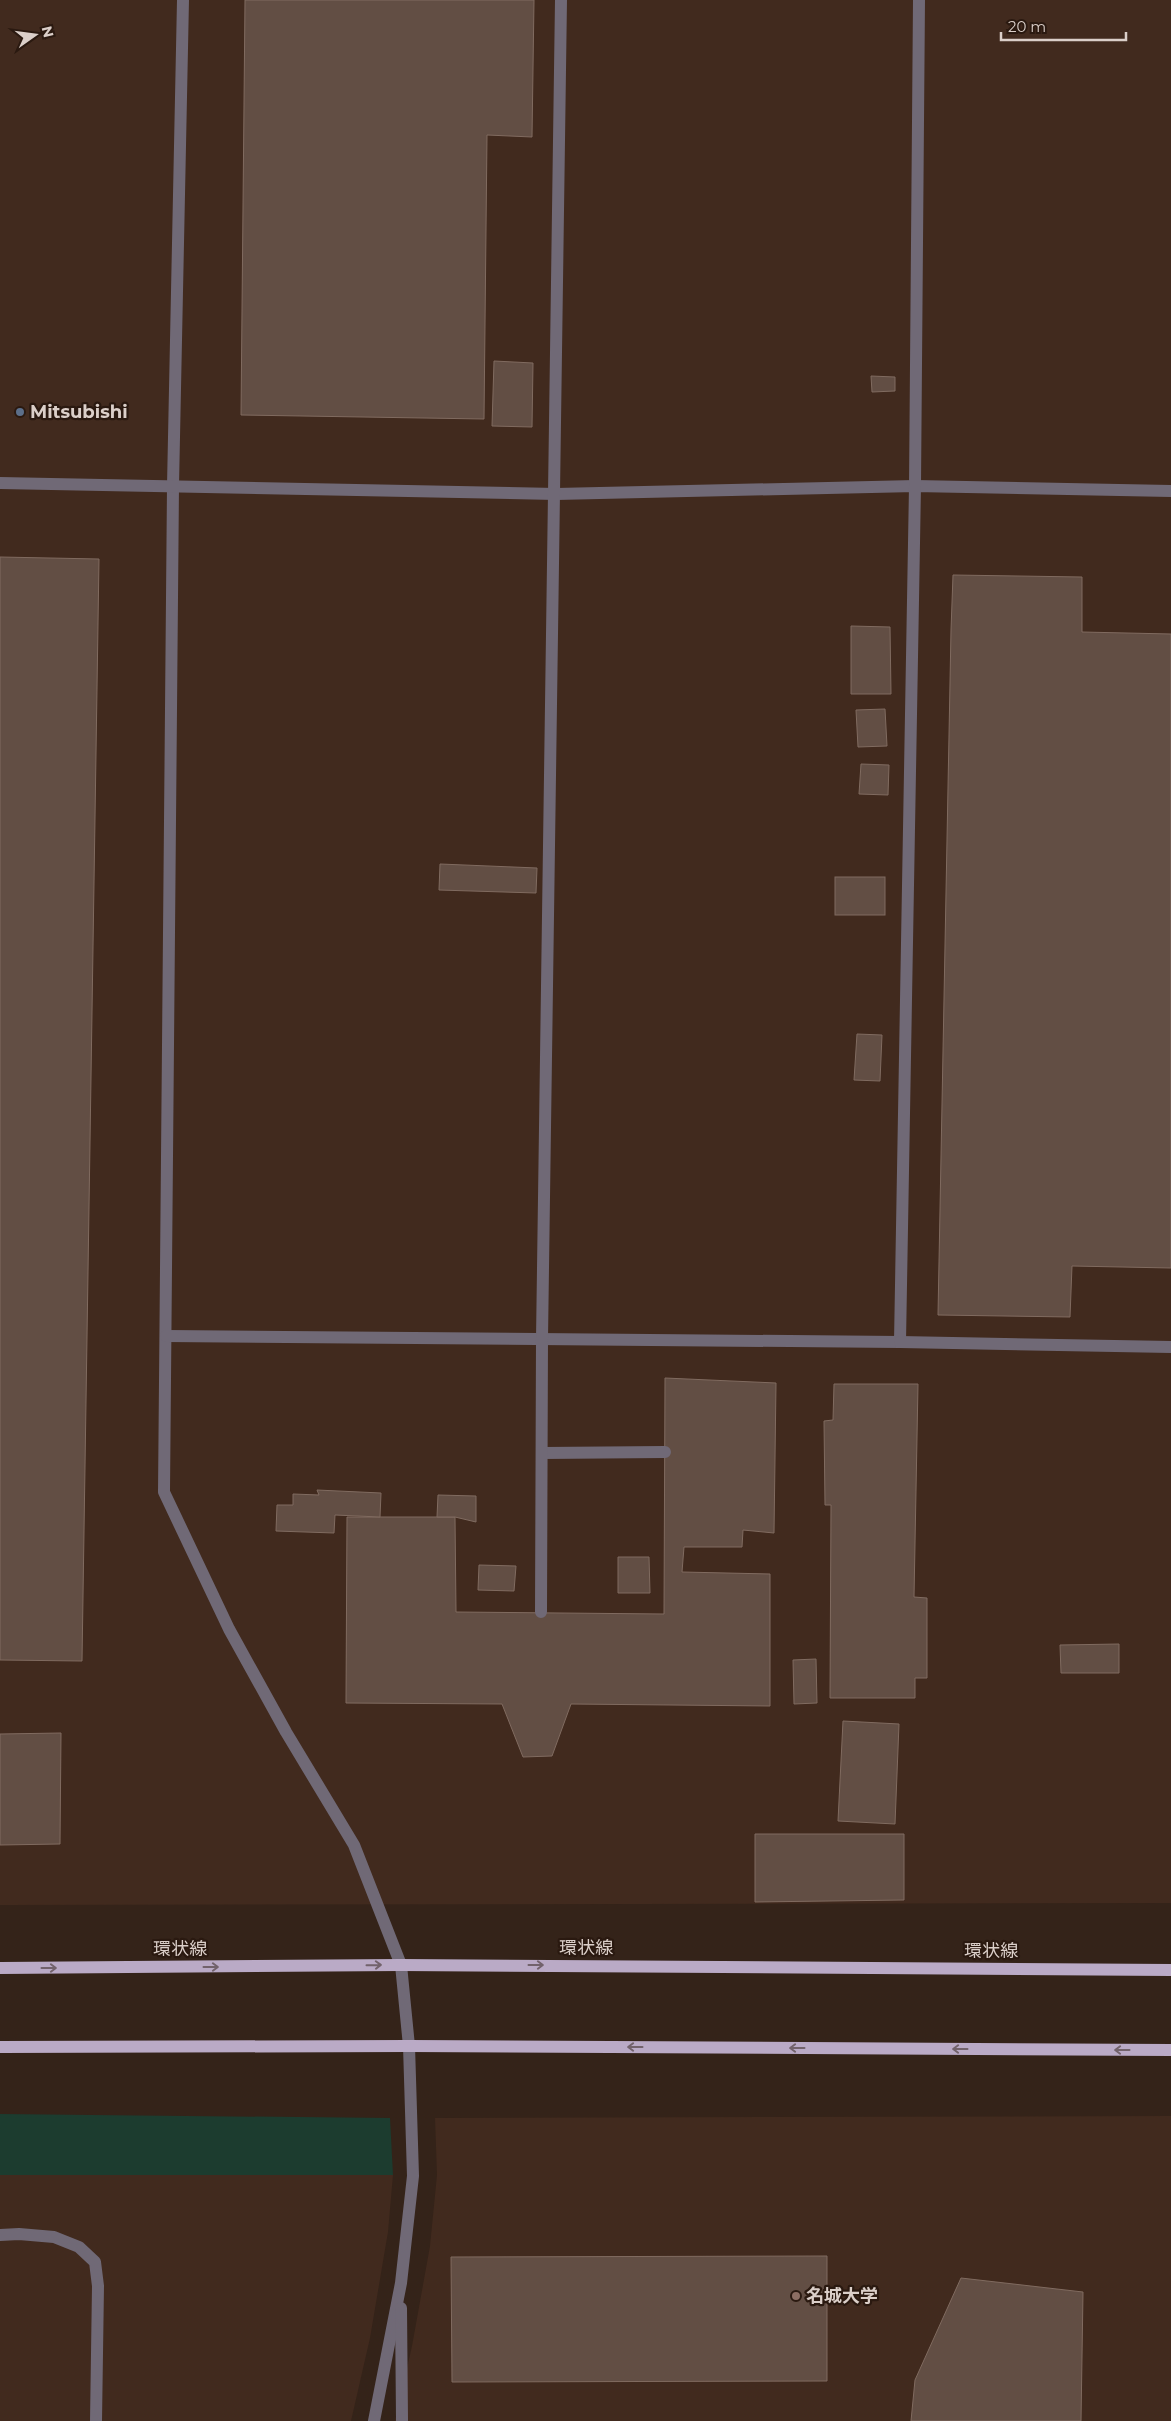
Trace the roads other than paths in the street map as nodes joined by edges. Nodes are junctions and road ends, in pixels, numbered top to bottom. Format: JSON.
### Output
{"nodes":[{"id":1,"x":183,"y":0,"type":"edge"},
{"id":2,"x":561,"y":0,"type":"edge"},
{"id":3,"x":919,"y":0,"type":"edge"},
{"id":4,"x":0,"y":483,"type":"edge"},
{"id":5,"x":173,"y":486,"type":"junction"},
{"id":6,"x":915,"y":486,"type":"junction"},
{"id":7,"x":1171,"y":491,"type":"edge"},
{"id":8,"x":556,"y":494,"type":"junction"},
{"id":9,"x":166,"y":1336,"type":"junction"},
{"id":10,"x":542,"y":1339,"type":"junction"},
{"id":11,"x":900,"y":1342,"type":"junction"},
{"id":12,"x":1171,"y":1347,"type":"edge"},
{"id":13,"x":665,"y":1452,"type":"dead end"},
{"id":14,"x":542,"y":1453,"type":"junction"},
{"id":15,"x":541,"y":1612,"type":"dead end"},
{"id":16,"x":401,"y":1964,"type":"junction"},
{"id":17,"x":0,"y":1968,"type":"edge"},
{"id":18,"x":1171,"y":1970,"type":"edge"},
{"id":19,"x":409,"y":2046,"type":"junction"},
{"id":20,"x":0,"y":2047,"type":"edge"},
{"id":21,"x":1171,"y":2050,"type":"edge"},
{"id":22,"x":0,"y":2235,"type":"edge"},
{"id":23,"x":401,"y":2283,"type":"junction"},
{"id":24,"x":402,"y":2420,"type":"edge"},
{"id":25,"x":96,"y":2421,"type":"edge"},
{"id":26,"x":374,"y":2421,"type":"edge"}],
"edges":[{"from":1,"to":5,"type":"street"},
{"from":2,"to":8,"type":"street"},
{"from":3,"to":6,"type":"street"},
{"from":4,"to":5,"type":"street"},
{"from":5,"to":8,"type":"street"},
{"from":5,"to":9,"type":"street"},
{"from":6,"to":7,"type":"street"},
{"from":6,"to":8,"type":"street"},
{"from":6,"to":11,"type":"street"},
{"from":8,"to":10,"type":"street"},
{"from":9,"to":10,"type":"street"},
{"from":9,"to":16,"type":"street"},
{"from":10,"to":11,"type":"street"},
{"from":10,"to":14,"type":"street"},
{"from":11,"to":12,"type":"street"},
{"from":13,"to":14,"type":"street"},
{"from":14,"to":15,"type":"street"},
{"from":17,"to":16,"type":"main road","name":"環状線","one_way":true},
{"from":16,"to":18,"type":"main road","name":"環状線","one_way":true},
{"from":16,"to":19,"type":"street"},
{"from":19,"to":20,"type":"main road"},
{"from":21,"to":19,"type":"main road","one_way":true},
{"from":19,"to":23,"type":"street"},
{"from":22,"to":25,"type":"street"},
{"from":23,"to":24,"type":"street"},
{"from":23,"to":26,"type":"street"}]}
